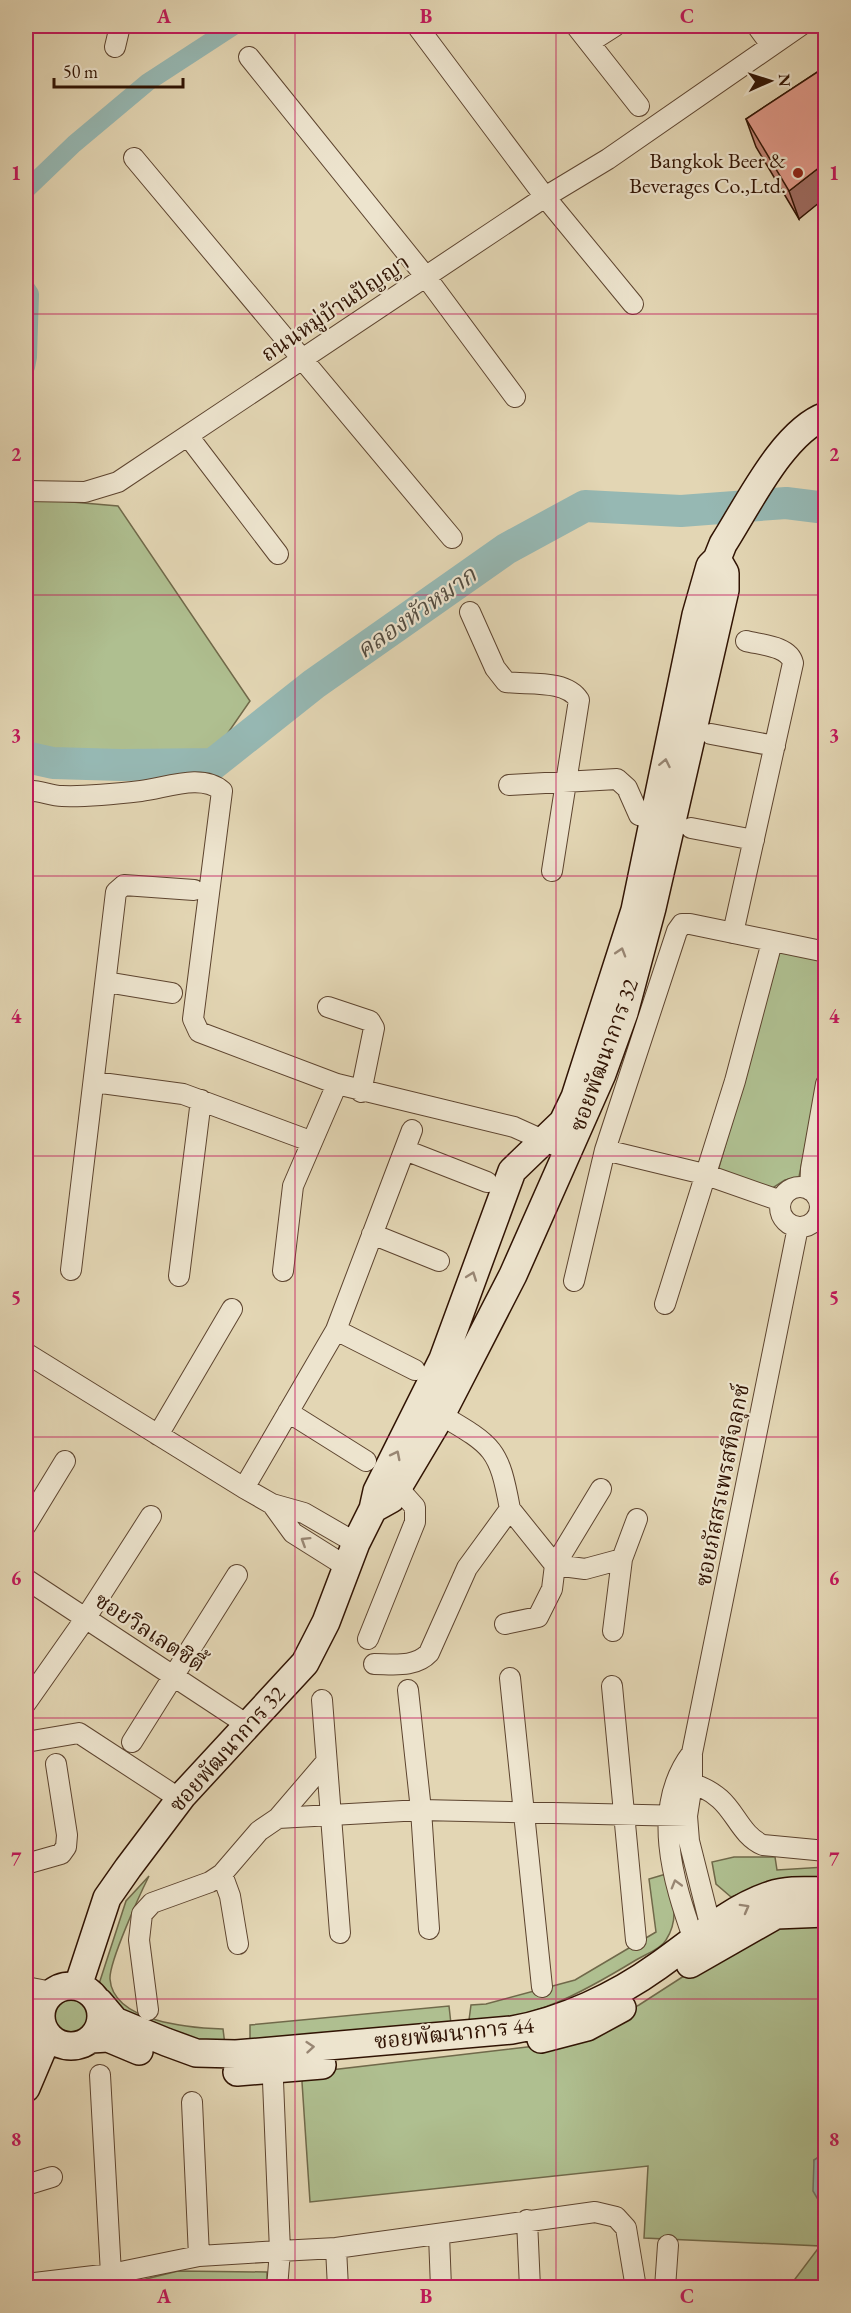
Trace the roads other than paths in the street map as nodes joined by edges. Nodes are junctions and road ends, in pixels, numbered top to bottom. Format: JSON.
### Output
{"nodes":[{"id":1,"x":120,"y":26,"type":"edge"},
{"id":2,"x":417,"y":26,"type":"edge"},
{"id":3,"x":576,"y":26,"type":"edge"},
{"id":4,"x":615,"y":26,"type":"edge"},
{"id":5,"x":758,"y":26,"type":"edge"},
{"id":6,"x":800,"y":26,"type":"edge"},
{"id":7,"x":590,"y":42,"type":"junction"},
{"id":8,"x":771,"y":45,"type":"junction"},
{"id":9,"x":115,"y":47,"type":"dead end"},
{"id":10,"x":249,"y":57,"type":"dead end"},
{"id":11,"x":639,"y":106,"type":"dead end"},
{"id":12,"x":134,"y":158,"type":"dead end"},
{"id":13,"x":545,"y":197,"type":"junction"},
{"id":14,"x":426,"y":277,"type":"junction"},
{"id":15,"x":633,"y":304,"type":"dead end"},
{"id":16,"x":301,"y":360,"type":"junction"},
{"id":17,"x":515,"y":396,"type":"dead end"},
{"id":18,"x":825,"y":416,"type":"edge"},
{"id":19,"x":188,"y":436,"type":"junction"},
{"id":20,"x":26,"y":491,"type":"edge"},
{"id":21,"x":452,"y":538,"type":"dead end"},
{"id":22,"x":720,"y":552,"type":"junction"},
{"id":23,"x":278,"y":554,"type":"dead end"},
{"id":24,"x":470,"y":612,"type":"dead end"},
{"id":25,"x":746,"y":641,"type":"dead end"},
{"id":26,"x":711,"y":734,"type":"dead end"},
{"id":27,"x":775,"y":746,"type":"junction"},
{"id":28,"x":566,"y":780,"type":"junction"},
{"id":29,"x":509,"y":785,"type":"dead end"},
{"id":30,"x":26,"y":791,"type":"edge"},
{"id":31,"x":654,"y":819,"type":"junction"},
{"id":32,"x":691,"y":828,"type":"dead end"},
{"id":33,"x":754,"y":840,"type":"junction"},
{"id":34,"x":552,"y":872,"type":"dead end"},
{"id":35,"x":194,"y":891,"type":"dead end"},
{"id":36,"x":733,"y":933,"type":"junction"},
{"id":37,"x":772,"y":942,"type":"junction"},
{"id":38,"x":825,"y":952,"type":"edge"},
{"id":39,"x":106,"y":982,"type":"junction"},
{"id":40,"x":172,"y":993,"type":"dead end"},
{"id":41,"x":328,"y":1007,"type":"dead end"},
{"id":42,"x":94,"y":1082,"type":"junction"},
{"id":43,"x":337,"y":1084,"type":"junction"},
{"id":44,"x":825,"y":1084,"type":"edge"},
{"id":45,"x":361,"y":1092,"type":"junction"},
{"id":46,"x":201,"y":1100,"type":"junction"},
{"id":47,"x":412,"y":1130,"type":"dead end"},
{"id":48,"x":310,"y":1141,"type":"junction"},
{"id":49,"x":544,"y":1141,"type":"junction"},
{"id":50,"x":405,"y":1150,"type":"junction"},
{"id":51,"x":605,"y":1150,"type":"junction"},
{"id":52,"x":568,"y":1151,"type":"junction"},
{"id":53,"x":704,"y":1174,"type":"junction"},
{"id":54,"x":487,"y":1182,"type":"dead end"},
{"id":55,"x":810,"y":1190,"type":"junction"},
{"id":56,"x":782,"y":1201,"type":"junction"},
{"id":57,"x":822,"y":1214,"type":"edge"},
{"id":58,"x":798,"y":1227,"type":"junction"},
{"id":59,"x":372,"y":1234,"type":"junction"},
{"id":60,"x":439,"y":1261,"type":"dead end"},
{"id":61,"x":71,"y":1270,"type":"dead end"},
{"id":62,"x":283,"y":1271,"type":"dead end"},
{"id":63,"x":179,"y":1276,"type":"dead end"},
{"id":64,"x":574,"y":1281,"type":"dead end"},
{"id":65,"x":665,"y":1304,"type":"dead end"},
{"id":66,"x":232,"y":1309,"type":"dead end"},
{"id":67,"x":336,"y":1330,"type":"junction"},
{"id":68,"x":26,"y":1353,"type":"edge"},
{"id":69,"x":415,"y":1370,"type":"dead end"},
{"id":70,"x":288,"y":1412,"type":"junction"},
{"id":71,"x":441,"y":1415,"type":"junction"},
{"id":72,"x":158,"y":1435,"type":"junction"},
{"id":73,"x":65,"y":1461,"type":"dead end"},
{"id":74,"x":366,"y":1461,"type":"dead end"},
{"id":75,"x":244,"y":1488,"type":"junction"},
{"id":76,"x":398,"y":1488,"type":"junction"},
{"id":77,"x":601,"y":1489,"type":"dead end"},
{"id":78,"x":273,"y":1504,"type":"junction"},
{"id":79,"x":373,"y":1509,"type":"junction"},
{"id":80,"x":510,"y":1509,"type":"junction"},
{"id":81,"x":151,"y":1516,"type":"dead end"},
{"id":82,"x":637,"y":1519,"type":"dead end"},
{"id":83,"x":26,"y":1525,"type":"edge"},
{"id":84,"x":352,"y":1555,"type":"junction"},
{"id":85,"x":622,"y":1559,"type":"junction"},
{"id":86,"x":555,"y":1565,"type":"junction"},
{"id":87,"x":237,"y":1575,"type":"dead end"},
{"id":88,"x":26,"y":1579,"type":"edge"},
{"id":89,"x":85,"y":1618,"type":"junction"},
{"id":90,"x":505,"y":1623,"type":"dead end"},
{"id":91,"x":613,"y":1631,"type":"dead end"},
{"id":92,"x":368,"y":1638,"type":"dead end"},
{"id":93,"x":374,"y":1664,"type":"dead end"},
{"id":94,"x":173,"y":1676,"type":"junction"},
{"id":95,"x":510,"y":1678,"type":"dead end"},
{"id":96,"x":612,"y":1686,"type":"dead end"},
{"id":97,"x":408,"y":1690,"type":"dead end"},
{"id":98,"x":322,"y":1700,"type":"dead end"},
{"id":99,"x":26,"y":1703,"type":"edge"},
{"id":100,"x":249,"y":1726,"type":"junction"},
{"id":101,"x":26,"y":1742,"type":"edge"},
{"id":102,"x":132,"y":1742,"type":"dead end"},
{"id":103,"x":326,"y":1762,"type":"junction"},
{"id":104,"x":56,"y":1764,"type":"dead end"},
{"id":105,"x":684,"y":1781,"type":"junction"},
{"id":106,"x":180,"y":1799,"type":"junction"},
{"id":107,"x":421,"y":1810,"type":"junction"},
{"id":108,"x":524,"y":1813,"type":"junction"},
{"id":109,"x":624,"y":1815,"type":"junction"},
{"id":110,"x":331,"y":1816,"type":"junction"},
{"id":111,"x":678,"y":1816,"type":"junction"},
{"id":112,"x":278,"y":1818,"type":"junction"},
{"id":113,"x":825,"y":1851,"type":"edge"},
{"id":114,"x":26,"y":1864,"type":"edge"},
{"id":115,"x":222,"y":1874,"type":"junction"},
{"id":116,"x":825,"y":1891,"type":"edge"},
{"id":117,"x":825,"y":1913,"type":"edge"},
{"id":118,"x":429,"y":1929,"type":"dead end"},
{"id":119,"x":340,"y":1933,"type":"dead end"},
{"id":120,"x":636,"y":1940,"type":"dead end"},
{"id":121,"x":707,"y":1942,"type":"junction"},
{"id":122,"x":238,"y":1944,"type":"dead end"},
{"id":123,"x":26,"y":1987,"type":"edge"},
{"id":124,"x":542,"y":1988,"type":"dead end"},
{"id":125,"x":52,"y":1992,"type":"junction"},
{"id":126,"x":88,"y":1994,"type":"junction"},
{"id":127,"x":148,"y":2010,"type":"dead end"},
{"id":128,"x":38,"y":2024,"type":"edge"},
{"id":129,"x":91,"y":2039,"type":"junction"},
{"id":130,"x":272,"y":2061,"type":"junction"},
{"id":131,"x":100,"y":2075,"type":"dead end"},
{"id":132,"x":26,"y":2088,"type":"edge"},
{"id":133,"x":192,"y":2102,"type":"dead end"},
{"id":134,"x":52,"y":2178,"type":"dead end"},
{"id":135,"x":26,"y":2186,"type":"edge"},
{"id":136,"x":527,"y":2220,"type":"junction"},
{"id":137,"x":439,"y":2235,"type":"junction"},
{"id":138,"x":668,"y":2246,"type":"dead end"},
{"id":139,"x":336,"y":2248,"type":"junction"},
{"id":140,"x":280,"y":2251,"type":"junction"},
{"id":141,"x":199,"y":2256,"type":"junction"},
{"id":142,"x":111,"y":2274,"type":"junction"},
{"id":143,"x":26,"y":2284,"type":"edge"},
{"id":144,"x":51,"y":2285,"type":"edge"},
{"id":145,"x":277,"y":2288,"type":"edge"},
{"id":146,"x":338,"y":2288,"type":"edge"},
{"id":147,"x":441,"y":2288,"type":"edge"},
{"id":148,"x":530,"y":2288,"type":"edge"},
{"id":149,"x":636,"y":2288,"type":"edge"},
{"id":150,"x":665,"y":2288,"type":"edge"}],
"edges":[{"from":1,"to":9,"type":"street"},
{"from":2,"to":13,"type":"street"},
{"from":3,"to":7,"type":"street"},
{"from":4,"to":7,"type":"street"},
{"from":5,"to":8,"type":"street"},
{"from":6,"to":8,"type":"street","name":"ถนนหมู่บ้านปัญญา"},
{"from":7,"to":11,"type":"street"},
{"from":8,"to":13,"type":"street","name":"ถนนหมู่บ้านปัญญา"},
{"from":10,"to":14,"type":"street"},
{"from":12,"to":16,"type":"street"},
{"from":13,"to":14,"type":"street","name":"ถนนหมู่บ้านปัญญา"},
{"from":13,"to":15,"type":"street"},
{"from":14,"to":16,"type":"street","name":"ถนนหมู่บ้านปัญญา"},
{"from":14,"to":17,"type":"street"},
{"from":16,"to":19,"type":"street","name":"ถนนหมู่บ้านปัญญา"},
{"from":16,"to":21,"type":"street"},
{"from":18,"to":22,"type":"street","name":"ซอยพัฒนาการ 32"},
{"from":19,"to":20,"type":"street","name":"ถนนหมู่บ้านปัญญา"},
{"from":19,"to":23,"type":"street"},
{"from":31,"to":22,"type":"street","name":"ซอยพัฒนาการ 32","one_way":true},
{"from":22,"to":52,"type":"street","name":"ซอยพัฒนาการ 32"},
{"from":24,"to":28,"type":"street"},
{"from":25,"to":27,"type":"street"},
{"from":26,"to":27,"type":"street"},
{"from":27,"to":33,"type":"street"},
{"from":28,"to":29,"type":"street"},
{"from":28,"to":31,"type":"street"},
{"from":28,"to":34,"type":"street"},
{"from":30,"to":43,"type":"street"},
{"from":49,"to":31,"type":"street","name":"ซอยพัฒนาการ 32","one_way":true},
{"from":32,"to":33,"type":"street"},
{"from":33,"to":36,"type":"street"},
{"from":35,"to":39,"type":"street"},
{"from":36,"to":37,"type":"street"},
{"from":36,"to":51,"type":"street"},
{"from":37,"to":38,"type":"street"},
{"from":37,"to":53,"type":"street"},
{"from":39,"to":40,"type":"street"},
{"from":39,"to":42,"type":"street"},
{"from":41,"to":45,"type":"street"},
{"from":42,"to":46,"type":"street"},
{"from":42,"to":61,"type":"street"},
{"from":43,"to":45,"type":"street"},
{"from":43,"to":48,"type":"street"},
{"from":44,"to":55,"type":"street"},
{"from":45,"to":49,"type":"street"},
{"from":46,"to":48,"type":"street"},
{"from":46,"to":63,"type":"street"},
{"from":47,"to":50,"type":"street"},
{"from":48,"to":62,"type":"street"},
{"from":49,"to":52,"type":"street"},
{"from":79,"to":49,"type":"street","name":"ซอยพัฒนาการ 32","one_way":true},
{"from":50,"to":54,"type":"street"},
{"from":50,"to":59,"type":"street"},
{"from":51,"to":53,"type":"street"},
{"from":51,"to":64,"type":"street"},
{"from":52,"to":71,"type":"street","name":"ซอยพัฒนาการ 32"},
{"from":53,"to":56,"type":"street"},
{"from":53,"to":65,"type":"street"},
{"from":55,"to":56,"type":"street"},
{"from":55,"to":57,"type":"street"},
{"from":56,"to":58,"type":"street"},
{"from":57,"to":58,"type":"street"},
{"from":58,"to":105,"type":"street","name":"ซอยภัสสรเพรสทีจลุกซ์"},
{"from":59,"to":60,"type":"street"},
{"from":59,"to":67,"type":"street"},
{"from":66,"to":72,"type":"street"},
{"from":67,"to":69,"type":"street"},
{"from":67,"to":70,"type":"street"},
{"from":68,"to":72,"type":"street"},
{"from":70,"to":74,"type":"street"},
{"from":70,"to":75,"type":"street"},
{"from":71,"to":76,"type":"street","name":"ซอยพัฒนาการ 32"},
{"from":71,"to":80,"type":"street"},
{"from":72,"to":75,"type":"street"},
{"from":73,"to":83,"type":"street"},
{"from":75,"to":78,"type":"street"},
{"from":76,"to":79,"type":"street","name":"ซอยพัฒนาการ 32"},
{"from":76,"to":92,"type":"street"},
{"from":77,"to":86,"type":"street"},
{"from":78,"to":84,"type":"street"},
{"from":84,"to":78,"type":"street","one_way":true},
{"from":79,"to":84,"type":"street","name":"ซอยพัฒนาการ 32"},
{"from":80,"to":86,"type":"street"},
{"from":80,"to":93,"type":"street"},
{"from":81,"to":89,"type":"street"},
{"from":82,"to":85,"type":"street"},
{"from":84,"to":100,"type":"street","name":"ซอยพัฒนาการ 32"},
{"from":85,"to":86,"type":"street"},
{"from":85,"to":91,"type":"street"},
{"from":86,"to":90,"type":"street"},
{"from":87,"to":94,"type":"street"},
{"from":88,"to":89,"type":"street","name":"ซอยวิลเลตซิตี้"},
{"from":89,"to":94,"type":"street","name":"ซอยวิลเลตซิตี้"},
{"from":89,"to":99,"type":"street"},
{"from":94,"to":100,"type":"street","name":"ซอยวิลเลตซิตี้"},
{"from":94,"to":102,"type":"street"},
{"from":95,"to":108,"type":"street"},
{"from":96,"to":109,"type":"street"},
{"from":97,"to":107,"type":"street"},
{"from":98,"to":103,"type":"street"},
{"from":100,"to":106,"type":"street","name":"ซอยพัฒนาการ 32"},
{"from":101,"to":106,"type":"street"},
{"from":103,"to":110,"type":"street"},
{"from":103,"to":112,"type":"street"},
{"from":104,"to":114,"type":"street"},
{"from":105,"to":111,"type":"street","name":"ซอยภัสสรเพรสทีจลุกซ์"},
{"from":105,"to":113,"type":"street"},
{"from":106,"to":126,"type":"street","name":"ซอยพัฒนาการ 32"},
{"from":107,"to":108,"type":"street"},
{"from":107,"to":110,"type":"street"},
{"from":107,"to":118,"type":"street"},
{"from":108,"to":109,"type":"street"},
{"from":108,"to":124,"type":"street"},
{"from":109,"to":111,"type":"street"},
{"from":109,"to":120,"type":"street"},
{"from":110,"to":112,"type":"street"},
{"from":110,"to":119,"type":"street"},
{"from":111,"to":121,"type":"street","name":"ซอยภัสสรเพรสทีจลุกซ์"},
{"from":112,"to":115,"type":"street"},
{"from":115,"to":122,"type":"street"},
{"from":115,"to":127,"type":"street"},
{"from":121,"to":116,"type":"street","name":"ซอยพัฒนาการ 44","one_way":true},
{"from":117,"to":121,"type":"street","name":"ซอยพัฒนาการ 44"},
{"from":121,"to":130,"type":"street","name":"ซอยพัฒนาการ 44"},
{"from":123,"to":125,"type":"street"},
{"from":125,"to":126,"type":"street"},
{"from":125,"to":128,"type":"street"},
{"from":126,"to":129,"type":"street"},
{"from":126,"to":130,"type":"street","name":"ซอยพัฒนาการ 44"},
{"from":128,"to":129,"type":"street"},
{"from":128,"to":132,"type":"street"},
{"from":129,"to":130,"type":"street","name":"ซอยพัฒนาการ 44"},
{"from":130,"to":140,"type":"street"},
{"from":131,"to":142,"type":"street"},
{"from":133,"to":141,"type":"street"},
{"from":134,"to":135,"type":"street"},
{"from":136,"to":137,"type":"street"},
{"from":136,"to":148,"type":"street"},
{"from":136,"to":149,"type":"street"},
{"from":137,"to":139,"type":"street"},
{"from":137,"to":147,"type":"street"},
{"from":138,"to":150,"type":"street"},
{"from":139,"to":140,"type":"street"},
{"from":139,"to":146,"type":"street"},
{"from":140,"to":141,"type":"street"},
{"from":140,"to":145,"type":"street"},
{"from":141,"to":142,"type":"street"},
{"from":142,"to":144,"type":"street"},
{"from":143,"to":144,"type":"street"}]}
